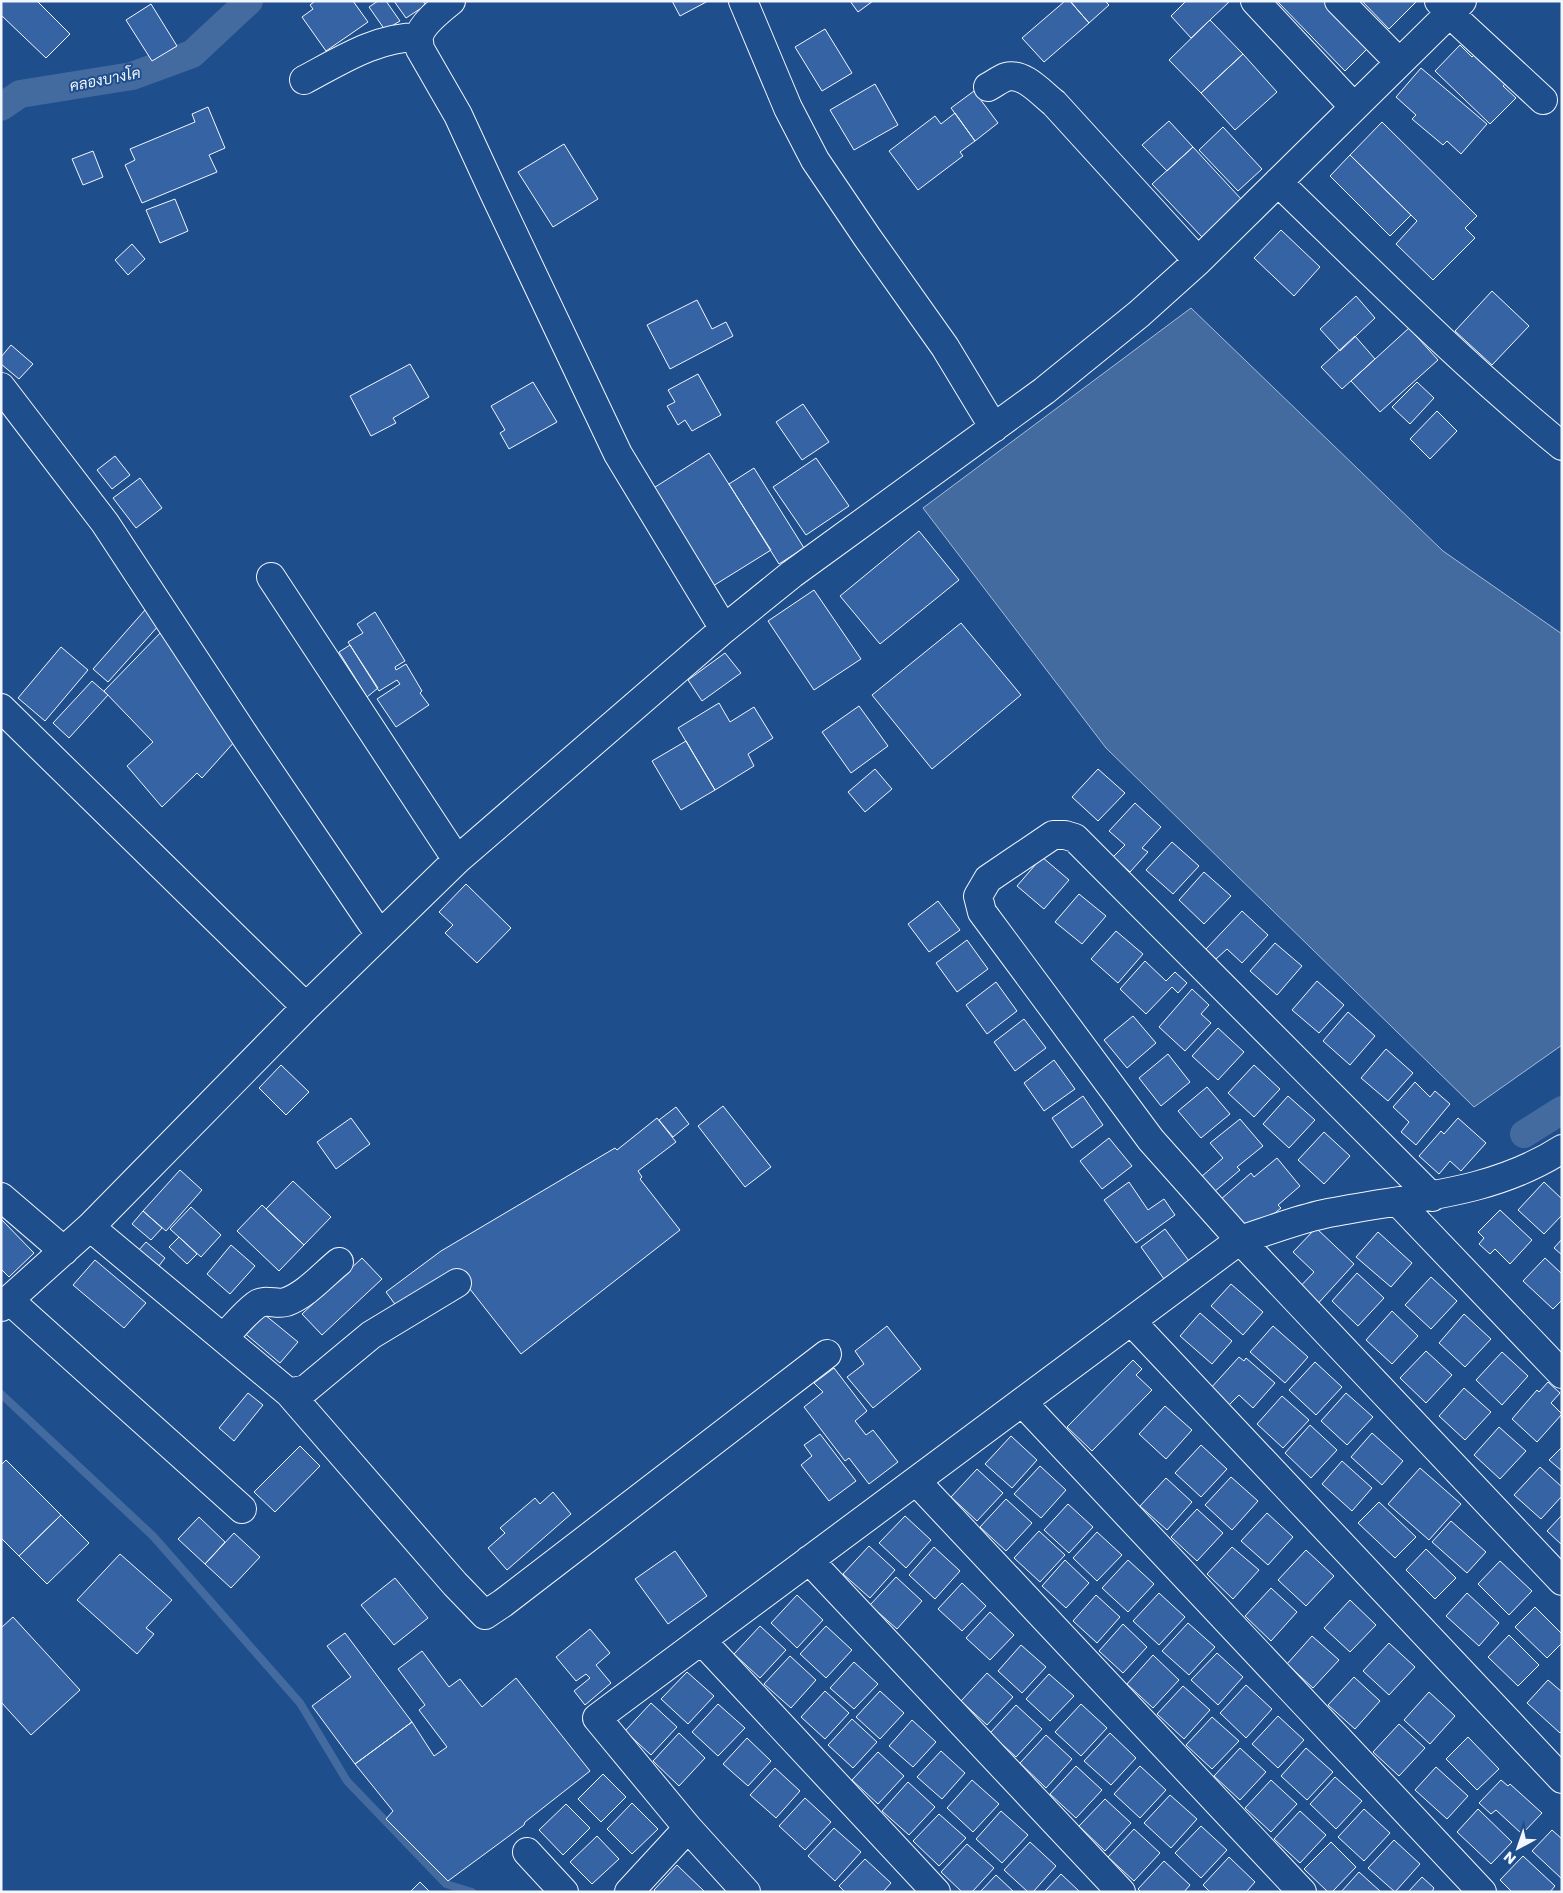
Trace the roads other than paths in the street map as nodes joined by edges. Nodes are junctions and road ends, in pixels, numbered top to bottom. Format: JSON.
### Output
{"nodes":[{"id":1,"x":451,"y":1,"type":"edge"},
{"id":2,"x":743,"y":1,"type":"edge"},
{"id":3,"x":1255,"y":1,"type":"edge"},
{"id":4,"x":1339,"y":1,"type":"edge"},
{"id":5,"x":1450,"y":5,"type":"edge"},
{"id":6,"x":419,"y":37,"type":"junction"},
{"id":7,"x":1399,"y":62,"type":"junction"},
{"id":8,"x":304,"y":80,"type":"dead end"},
{"id":9,"x":988,"y":87,"type":"dead end"},
{"id":10,"x":1543,"y":100,"type":"dead end"},
{"id":11,"x":1354,"y":107,"type":"junction"},
{"id":12,"x":1278,"y":182,"type":"junction"},
{"id":13,"x":1198,"y":261,"type":"junction"},
{"id":14,"x":1,"y":387,"type":"edge"},
{"id":15,"x":994,"y":428,"type":"junction"},
{"id":16,"x":1562,"y":446,"type":"edge"},
{"id":17,"x":271,"y":577,"type":"dead end"},
{"id":18,"x":724,"y":629,"type":"junction"},
{"id":19,"x":1,"y":708,"type":"edge"},
{"id":20,"x":457,"y":860,"type":"junction"},
{"id":21,"x":380,"y":935,"type":"junction"},
{"id":22,"x":306,"y":1007,"type":"junction"},
{"id":23,"x":1560,"y":1152,"type":"edge"},
{"id":24,"x":1,"y":1197,"type":"edge"},
{"id":25,"x":1432,"y":1197,"type":"junction"},
{"id":26,"x":1398,"y":1202,"type":"junction"},
{"id":27,"x":90,"y":1227,"type":"junction"},
{"id":28,"x":1240,"y":1240,"type":"junction"},
{"id":29,"x":64,"y":1251,"type":"junction"},
{"id":30,"x":339,"y":1262,"type":"dead end"},
{"id":31,"x":457,"y":1283,"type":"dead end"},
{"id":32,"x":5,"y":1303,"type":"edge"},
{"id":33,"x":1131,"y":1321,"type":"junction"},
{"id":34,"x":223,"y":1338,"type":"junction"},
{"id":35,"x":827,"y":1354,"type":"dead end"},
{"id":36,"x":1562,"y":1374,"type":"edge"},
{"id":37,"x":289,"y":1393,"type":"junction"},
{"id":38,"x":1022,"y":1402,"type":"junction"},
{"id":39,"x":916,"y":1481,"type":"junction"},
{"id":40,"x":242,"y":1509,"type":"dead end"},
{"id":41,"x":809,"y":1560,"type":"junction"},
{"id":42,"x":1562,"y":1582,"type":"edge"},
{"id":43,"x":702,"y":1640,"type":"junction"},
{"id":44,"x":1562,"y":1779,"type":"edge"},
{"id":45,"x":688,"y":1828,"type":"junction"},
{"id":46,"x":527,"y":1852,"type":"dead end"},
{"id":47,"x":564,"y":1892,"type":"edge"},
{"id":48,"x":629,"y":1892,"type":"edge"},
{"id":49,"x":746,"y":1892,"type":"edge"},
{"id":50,"x":936,"y":1892,"type":"edge"},
{"id":51,"x":1121,"y":1892,"type":"edge"},
{"id":52,"x":1302,"y":1892,"type":"edge"},
{"id":53,"x":1482,"y":1892,"type":"edge"}],
"edges":[{"from":1,"to":6,"type":"street"},
{"from":2,"to":15,"type":"street"},
{"from":3,"to":11,"type":"street"},
{"from":4,"to":7,"type":"street"},
{"from":5,"to":7,"type":"street"},
{"from":5,"to":10,"type":"street"},
{"from":6,"to":8,"type":"street"},
{"from":6,"to":18,"type":"street"},
{"from":7,"to":11,"type":"street"},
{"from":9,"to":13,"type":"street"},
{"from":11,"to":12,"type":"street"},
{"from":12,"to":13,"type":"street"},
{"from":12,"to":16,"type":"street"},
{"from":13,"to":15,"type":"street"},
{"from":14,"to":21,"type":"street"},
{"from":15,"to":18,"type":"street"},
{"from":17,"to":20,"type":"street"},
{"from":18,"to":20,"type":"street"},
{"from":19,"to":22,"type":"street"},
{"from":20,"to":21,"type":"street"},
{"from":21,"to":22,"type":"street"},
{"from":22,"to":27,"type":"street"},
{"from":23,"to":25,"type":"street"},
{"from":24,"to":29,"type":"street"},
{"from":25,"to":26,"type":"street"},
{"from":25,"to":28,"type":"street"},
{"from":26,"to":28,"type":"street"},
{"from":26,"to":36,"type":"street"},
{"from":27,"to":29,"type":"street"},
{"from":27,"to":34,"type":"street"},
{"from":28,"to":33,"type":"street"},
{"from":28,"to":42,"type":"street"},
{"from":29,"to":32,"type":"street"},
{"from":30,"to":34,"type":"street"},
{"from":31,"to":37,"type":"street"},
{"from":32,"to":40,"type":"street"},
{"from":33,"to":38,"type":"street"},
{"from":33,"to":44,"type":"street"},
{"from":34,"to":37,"type":"street"},
{"from":35,"to":37,"type":"street"},
{"from":38,"to":39,"type":"street"},
{"from":38,"to":53,"type":"street"},
{"from":39,"to":41,"type":"street"},
{"from":39,"to":52,"type":"street"},
{"from":41,"to":43,"type":"street"},
{"from":41,"to":51,"type":"street"},
{"from":43,"to":45,"type":"street"},
{"from":43,"to":50,"type":"street"},
{"from":45,"to":48,"type":"street"},
{"from":45,"to":49,"type":"street"},
{"from":46,"to":47,"type":"street"}]}
